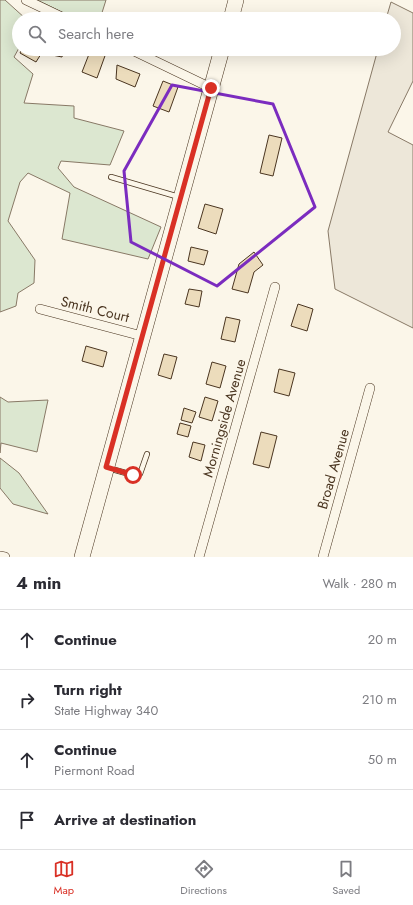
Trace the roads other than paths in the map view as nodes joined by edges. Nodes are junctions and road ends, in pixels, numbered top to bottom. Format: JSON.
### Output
{"nodes":[{"id":1,"x":26,"y":0,"type":"edge"},
{"id":2,"x":236,"y":0,"type":"edge"},
{"id":3,"x":51,"y":12,"type":"edge"},
{"id":4,"x":233,"y":12,"type":"edge"},
{"id":5,"x":145,"y":56,"type":"edge"},
{"id":6,"x":220,"y":56,"type":"edge"},
{"id":7,"x":211,"y":88,"type":"junction"},
{"id":8,"x":111,"y":177,"type":"dead end"},
{"id":9,"x":180,"y":198,"type":"junction"},
{"id":10,"x":275,"y":287,"type":"dead end"},
{"id":11,"x":40,"y":309,"type":"dead end"},
{"id":12,"x":142,"y":336,"type":"junction"},
{"id":13,"x":370,"y":388,"type":"dead end"},
{"id":14,"x":147,"y":454,"type":"dead end"},
{"id":15,"x":106,"y":467,"type":"junction"},
{"id":16,"x":0,"y":556,"type":"edge"},
{"id":17,"x":5,"y":557,"type":"edge"},
{"id":18,"x":82,"y":557,"type":"edge"},
{"id":19,"x":200,"y":557,"type":"edge"},
{"id":20,"x":323,"y":557,"type":"edge"}],
"edges":[{"from":1,"to":3,"type":"street"},
{"from":2,"to":4,"type":"main road"},
{"from":5,"to":7,"type":"street"},
{"from":6,"to":7,"type":"main road"},
{"from":7,"to":9,"type":"main road"},
{"from":8,"to":9,"type":"lane"},
{"from":9,"to":12,"type":"main road"},
{"from":10,"to":19,"type":"street","name":"Morningside Avenue"},
{"from":11,"to":12,"type":"street","name":"Smith Court"},
{"from":12,"to":15,"type":"main road"},
{"from":13,"to":20,"type":"street","name":"Broad Avenue"},
{"from":14,"to":15,"type":"lane"},
{"from":15,"to":18,"type":"main road"},
{"from":16,"to":17,"type":"street"}]}
